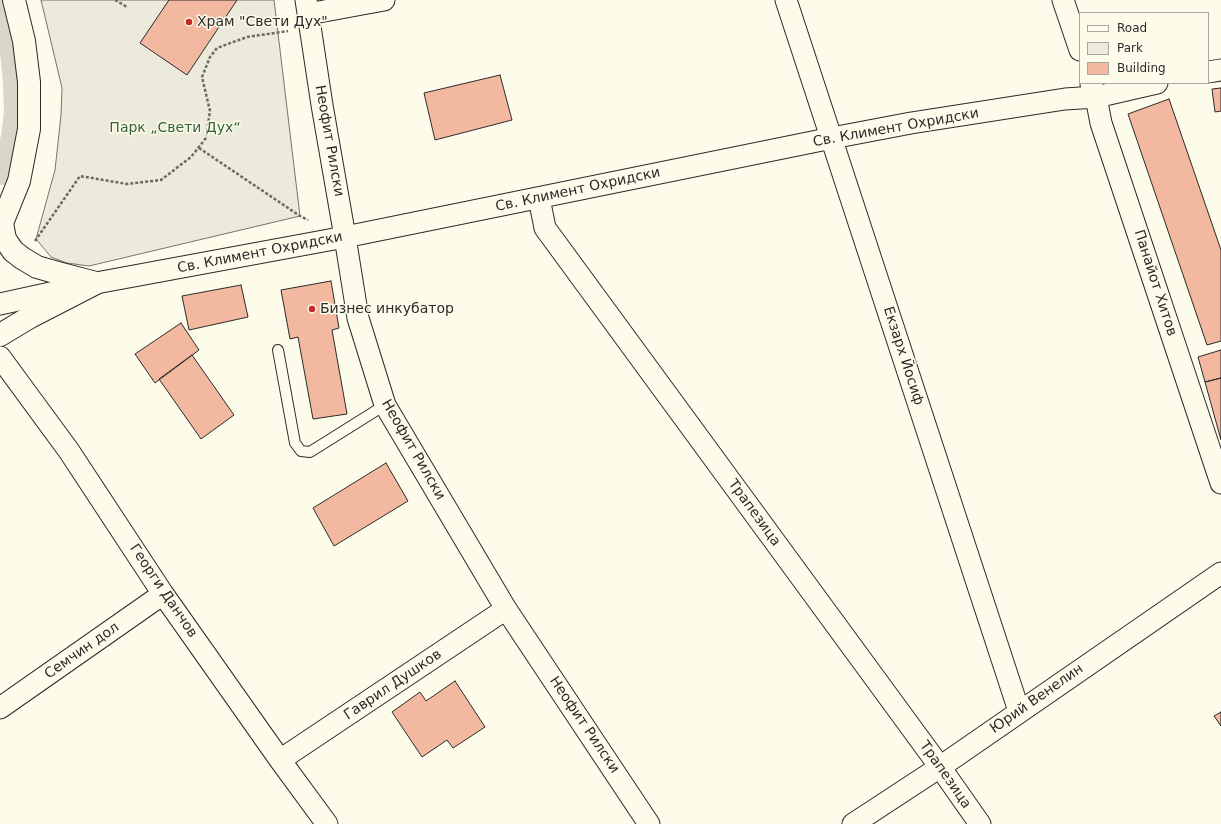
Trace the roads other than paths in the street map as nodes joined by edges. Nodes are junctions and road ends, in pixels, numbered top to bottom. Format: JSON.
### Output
{"nodes":[{"id":1,"x":14,"y":0,"type":"edge"},
{"id":2,"x":384,"y":0,"type":"edge"},
{"id":3,"x":786,"y":0,"type":"edge"},
{"id":4,"x":1063,"y":0,"type":"edge"},
{"id":5,"x":307,"y":7,"type":"edge"},
{"id":6,"x":1079,"y":47,"type":"edge"},
{"id":7,"x":1221,"y":70,"type":"edge"},
{"id":8,"x":1209,"y":72,"type":"edge"},
{"id":9,"x":1148,"y":84,"type":"edge"},
{"id":10,"x":1093,"y":90,"type":"edge"},
{"id":11,"x":832,"y":138,"type":"junction"},
{"id":12,"x":539,"y":198,"type":"junction"},
{"id":13,"x":1,"y":226,"type":"edge"},
{"id":14,"x":345,"y":237,"type":"junction"},
{"id":15,"x":96,"y":283,"type":"junction"},
{"id":16,"x":0,"y":304,"type":"edge"},
{"id":17,"x":0,"y":335,"type":"edge"},
{"id":18,"x":278,"y":350,"type":"dead end"},
{"id":19,"x":0,"y":357,"type":"edge"},
{"id":20,"x":385,"y":405,"type":"junction"},
{"id":21,"x":1221,"y":483,"type":"edge"},
{"id":22,"x":1221,"y":573,"type":"edge"},
{"id":23,"x":163,"y":594,"type":"junction"},
{"id":24,"x":506,"y":609,"type":"junction"},
{"id":25,"x":0,"y":708,"type":"edge"},
{"id":26,"x":1019,"y":711,"type":"junction"},
{"id":27,"x":280,"y":760,"type":"junction"},
{"id":28,"x":940,"y":767,"type":"junction"},
{"id":29,"x":327,"y":824,"type":"edge"},
{"id":30,"x":650,"y":824,"type":"edge"},
{"id":31,"x":853,"y":824,"type":"edge"},
{"id":32,"x":980,"y":824,"type":"edge"}],
"edges":[{"from":1,"to":13,"type":"main road"},
{"from":2,"to":5,"type":"street"},
{"from":3,"to":11,"type":"street","name":"Екзарх Йосиф"},
{"from":4,"to":6,"type":"street"},
{"from":5,"to":14,"type":"street","name":"Неофит Рилски"},
{"from":7,"to":8,"type":"street"},
{"from":9,"to":10,"type":"street","name":"Св. Климент Охридски"},
{"from":10,"to":11,"type":"street","name":"Св. Климент Охридски"},
{"from":10,"to":21,"type":"street","name":"Панайот Хитов"},
{"from":11,"to":12,"type":"street","name":"Св. Климент Охридски"},
{"from":11,"to":26,"type":"street","name":"Екзарх Йосиф"},
{"from":12,"to":14,"type":"street","name":"Св. Климент Охридски"},
{"from":12,"to":28,"type":"street","name":"Трапезица"},
{"from":13,"to":15,"type":"main road"},
{"from":14,"to":15,"type":"street","name":"Св. Климент Охридски"},
{"from":14,"to":20,"type":"street","name":"Неофит Рилски"},
{"from":15,"to":16,"type":"street","name":"Св. Климент Охридски"},
{"from":15,"to":17,"type":"main road"},
{"from":18,"to":20,"type":"lane"},
{"from":19,"to":23,"type":"street","name":"Георги Данчов"},
{"from":20,"to":24,"type":"street","name":"Неофит Рилски"},
{"from":22,"to":26,"type":"street","name":"Юрий Венелин"},
{"from":23,"to":25,"type":"street","name":"Семчин дол"},
{"from":23,"to":27,"type":"street","name":"Георги Данчов"},
{"from":24,"to":27,"type":"street","name":"Гаврил Душков"},
{"from":24,"to":30,"type":"street","name":"Неофит Рилски"},
{"from":26,"to":28,"type":"street","name":"Юрий Венелин"},
{"from":27,"to":29,"type":"street","name":"Георги Данчов"},
{"from":28,"to":31,"type":"street","name":"Юрий Венелин"},
{"from":28,"to":32,"type":"street","name":"Трапезица"}]}
